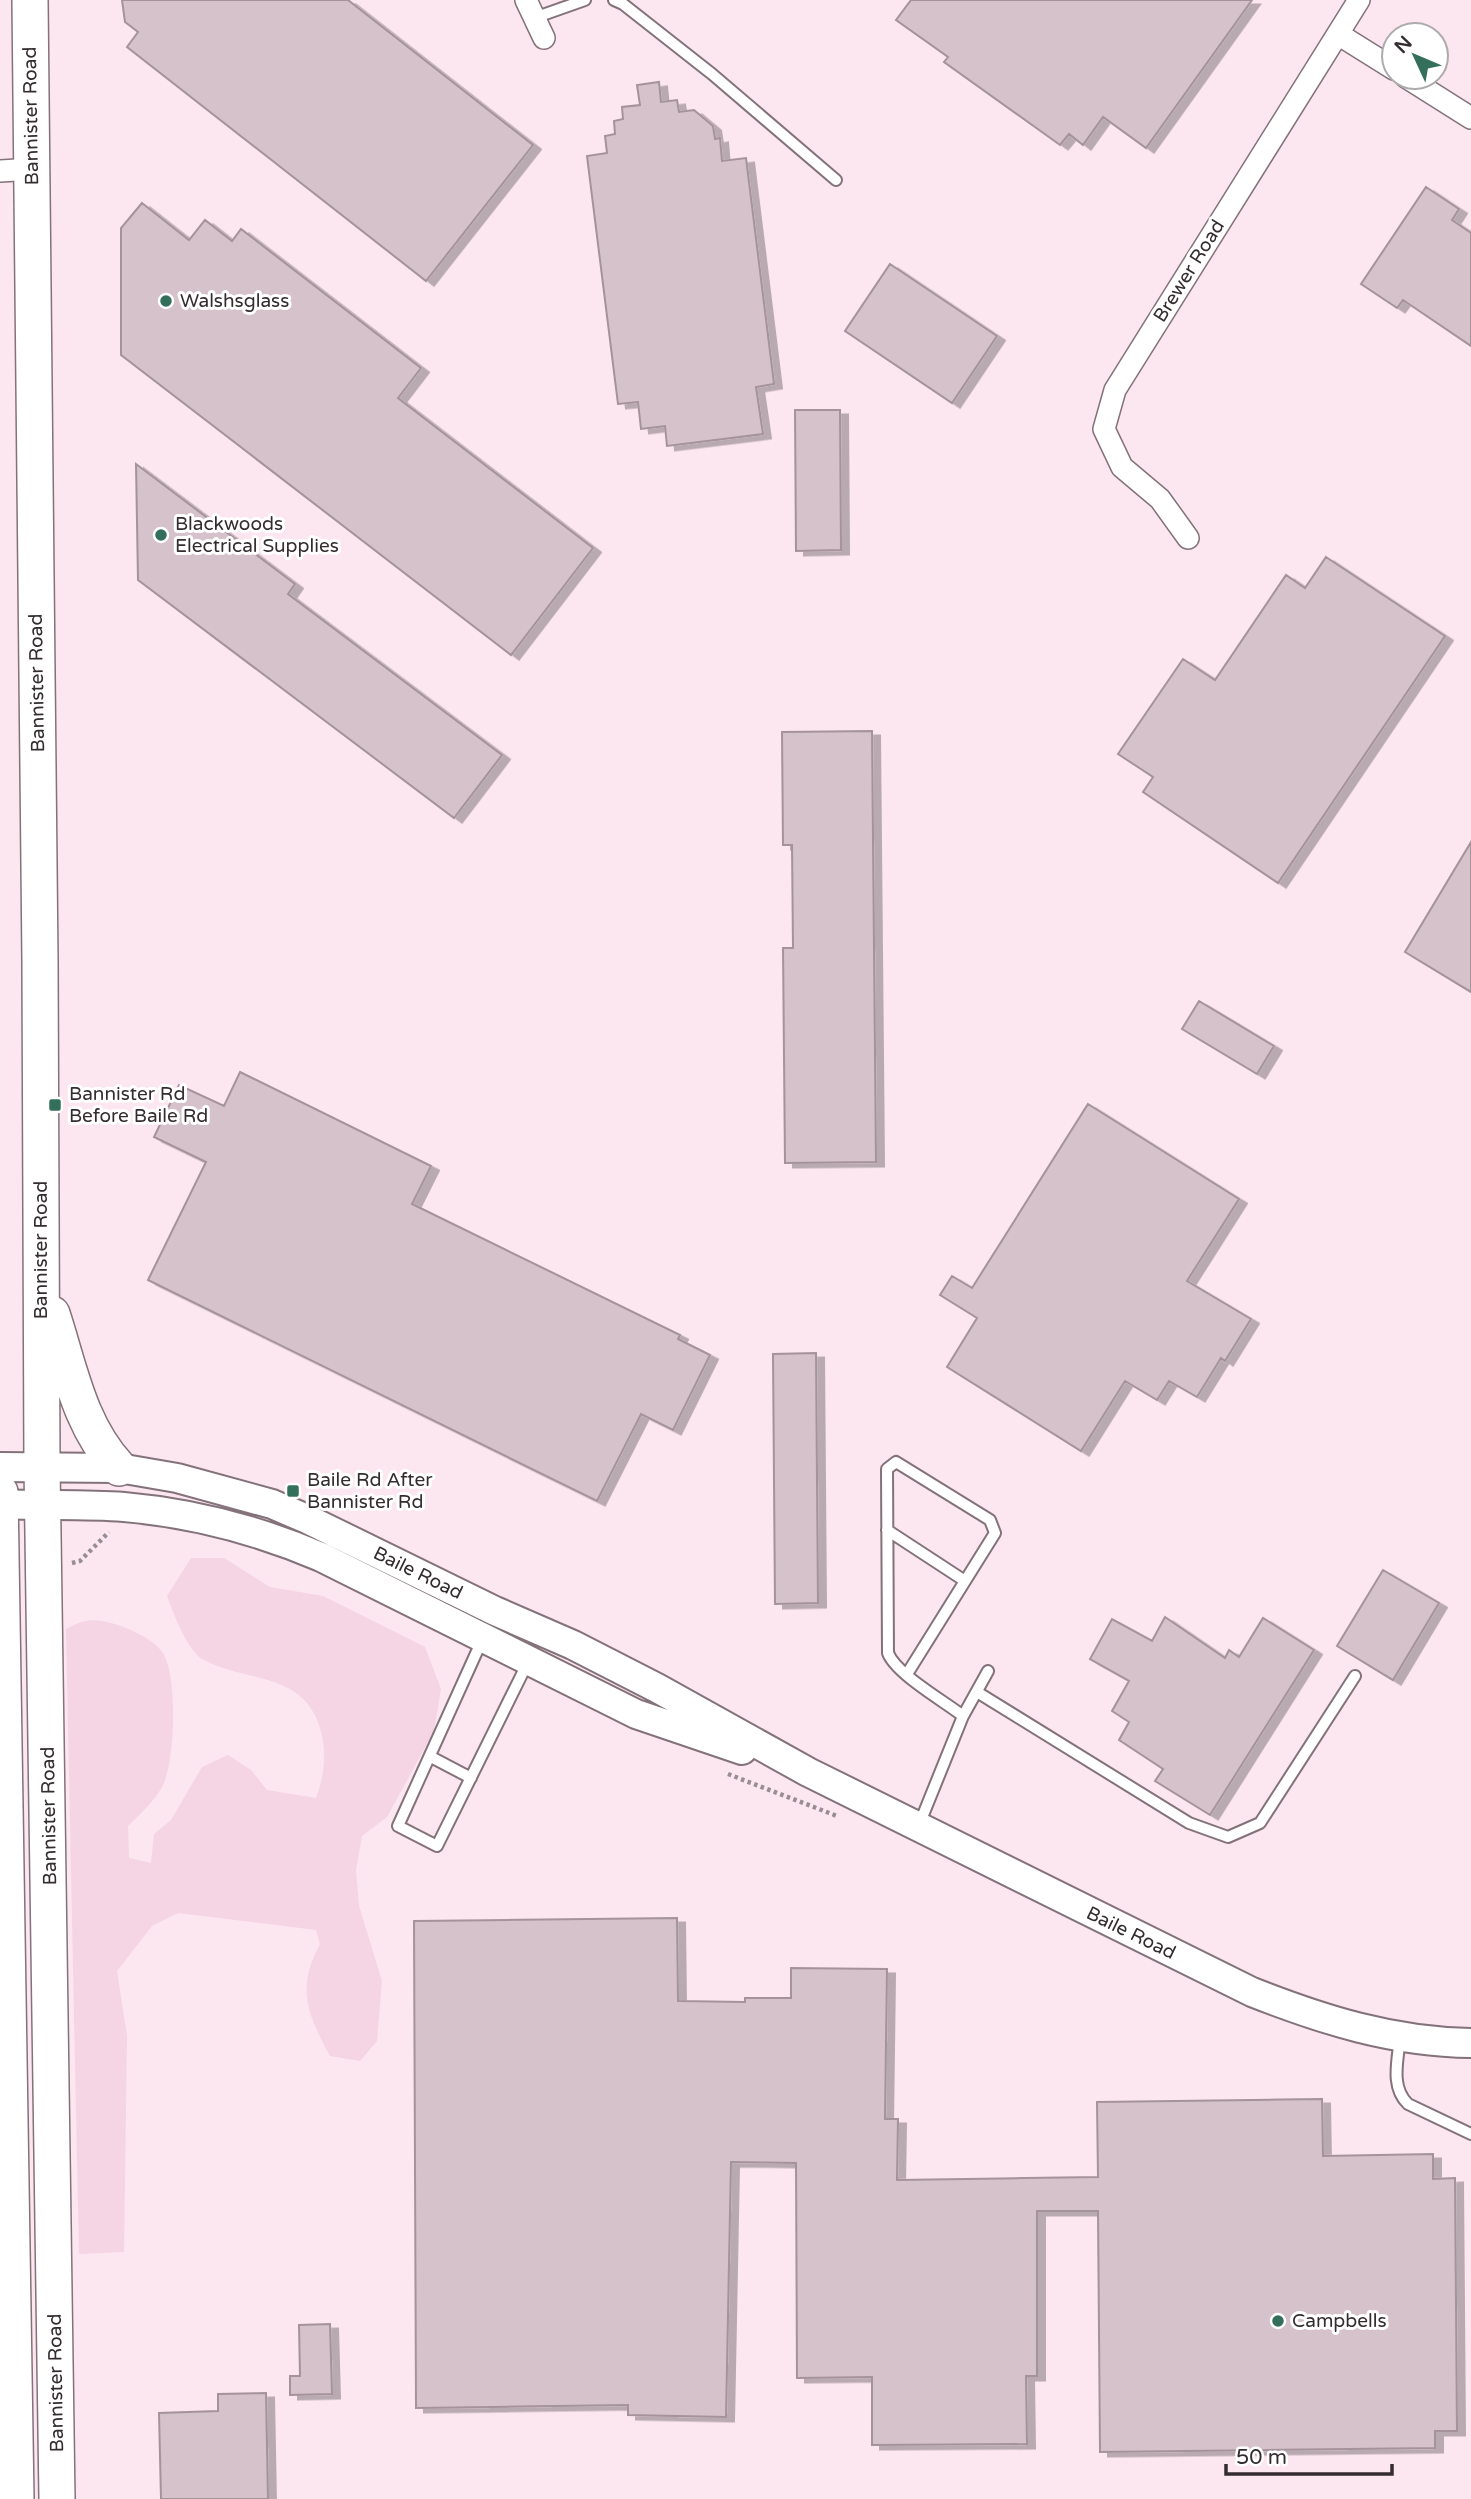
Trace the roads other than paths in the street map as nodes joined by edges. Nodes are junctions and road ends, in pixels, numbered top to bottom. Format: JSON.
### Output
{"nodes":[{"id":1,"x":30,"y":0,"type":"edge"},
{"id":2,"x":585,"y":0,"type":"edge"},
{"id":3,"x":614,"y":0,"type":"edge"},
{"id":4,"x":1359,"y":0,"type":"edge"},
{"id":5,"x":530,"y":9,"type":"edge"},
{"id":6,"x":1338,"y":34,"type":"junction"},
{"id":7,"x":544,"y":38,"type":"dead end"},
{"id":8,"x":1380,"y":60,"type":"edge"},
{"id":9,"x":1428,"y":91,"type":"edge"},
{"id":10,"x":1471,"y":118,"type":"edge"},
{"id":11,"x":16,"y":170,"type":"edge"},
{"id":12,"x":836,"y":180,"type":"dead end"},
{"id":13,"x":1188,"y":538,"type":"dead end"},
{"id":14,"x":41,"y":1280,"type":"junction"},
{"id":15,"x":42,"y":1466,"type":"junction"},
{"id":16,"x":0,"y":1467,"type":"edge"},
{"id":17,"x":119,"y":1468,"type":"junction"},
{"id":18,"x":0,"y":1492,"type":"edge"},
{"id":19,"x":0,"y":1504,"type":"edge"},
{"id":20,"x":44,"y":1506,"type":"junction"},
{"id":21,"x":887,"y":1530,"type":"junction"},
{"id":22,"x":965,"y":1581,"type":"junction"},
{"id":23,"x":495,"y":1611,"type":"junction"},
{"id":24,"x":541,"y":1632,"type":"junction"},
{"id":25,"x":483,"y":1638,"type":"junction"},
{"id":26,"x":529,"y":1661,"type":"junction"},
{"id":27,"x":988,"y":1671,"type":"dead end"},
{"id":28,"x":907,"y":1674,"type":"junction"},
{"id":29,"x":1355,"y":1676,"type":"dead end"},
{"id":30,"x":977,"y":1692,"type":"junction"},
{"id":31,"x":963,"y":1716,"type":"junction"},
{"id":32,"x":431,"y":1757,"type":"junction"},
{"id":33,"x":807,"y":1772,"type":"junction"},
{"id":34,"x":471,"y":1778,"type":"junction"},
{"id":35,"x":918,"y":1828,"type":"junction"},
{"id":36,"x":1400,"y":2037,"type":"junction"},
{"id":37,"x":1471,"y":2043,"type":"edge"},
{"id":38,"x":1471,"y":2134,"type":"edge"},
{"id":39,"x":16,"y":2499,"type":"edge"},
{"id":40,"x":58,"y":2499,"type":"edge"}],
"edges":[{"from":1,"to":11,"type":"main road","name":"Bannister Road"},
{"from":2,"to":5,"type":"lane"},
{"from":3,"to":12,"type":"lane"},
{"from":4,"to":6,"type":"street","name":"Brewer Road"},
{"from":5,"to":7,"type":"street"},
{"from":6,"to":8,"type":"street"},
{"from":6,"to":13,"type":"street","name":"Brewer Road"},
{"from":9,"to":10,"type":"street"},
{"from":11,"to":14,"type":"main road","name":"Bannister Road"},
{"from":14,"to":15,"type":"main road","name":"Bannister Road"},
{"from":14,"to":17,"type":"main road"},
{"from":15,"to":16,"type":"street","name":"Baile Road"},
{"from":15,"to":17,"type":"street","name":"Baile Road"},
{"from":15,"to":20,"type":"main road","name":"Bannister Road"},
{"from":17,"to":23,"type":"street","name":"Baile Road"},
{"from":18,"to":19,"type":"main road"},
{"from":19,"to":20,"type":"street","name":"Baile Road"},
{"from":19,"to":39,"type":"main road"},
{"from":20,"to":25,"type":"street","name":"Baile Road"},
{"from":20,"to":40,"type":"main road","name":"Bannister Road"},
{"from":21,"to":22,"type":"lane"},
{"from":21,"to":22,"type":"lane"},
{"from":21,"to":28,"type":"lane"},
{"from":22,"to":28,"type":"lane"},
{"from":23,"to":24,"type":"street","name":"Baile Road"},
{"from":23,"to":25,"type":"street"},
{"from":24,"to":26,"type":"street"},
{"from":24,"to":33,"type":"street","name":"Baile Road"},
{"from":25,"to":26,"type":"street","name":"Baile Road"},
{"from":25,"to":32,"type":"lane"},
{"from":26,"to":33,"type":"street","name":"Baile Road"},
{"from":26,"to":34,"type":"lane"},
{"from":27,"to":30,"type":"lane"},
{"from":28,"to":31,"type":"lane"},
{"from":29,"to":30,"type":"lane"},
{"from":30,"to":31,"type":"lane"},
{"from":31,"to":35,"type":"lane"},
{"from":32,"to":34,"type":"lane"},
{"from":32,"to":34,"type":"lane"},
{"from":33,"to":35,"type":"street","name":"Baile Road"},
{"from":35,"to":36,"type":"street","name":"Baile Road"},
{"from":36,"to":37,"type":"street","name":"Baile Road"},
{"from":36,"to":38,"type":"lane"}]}
